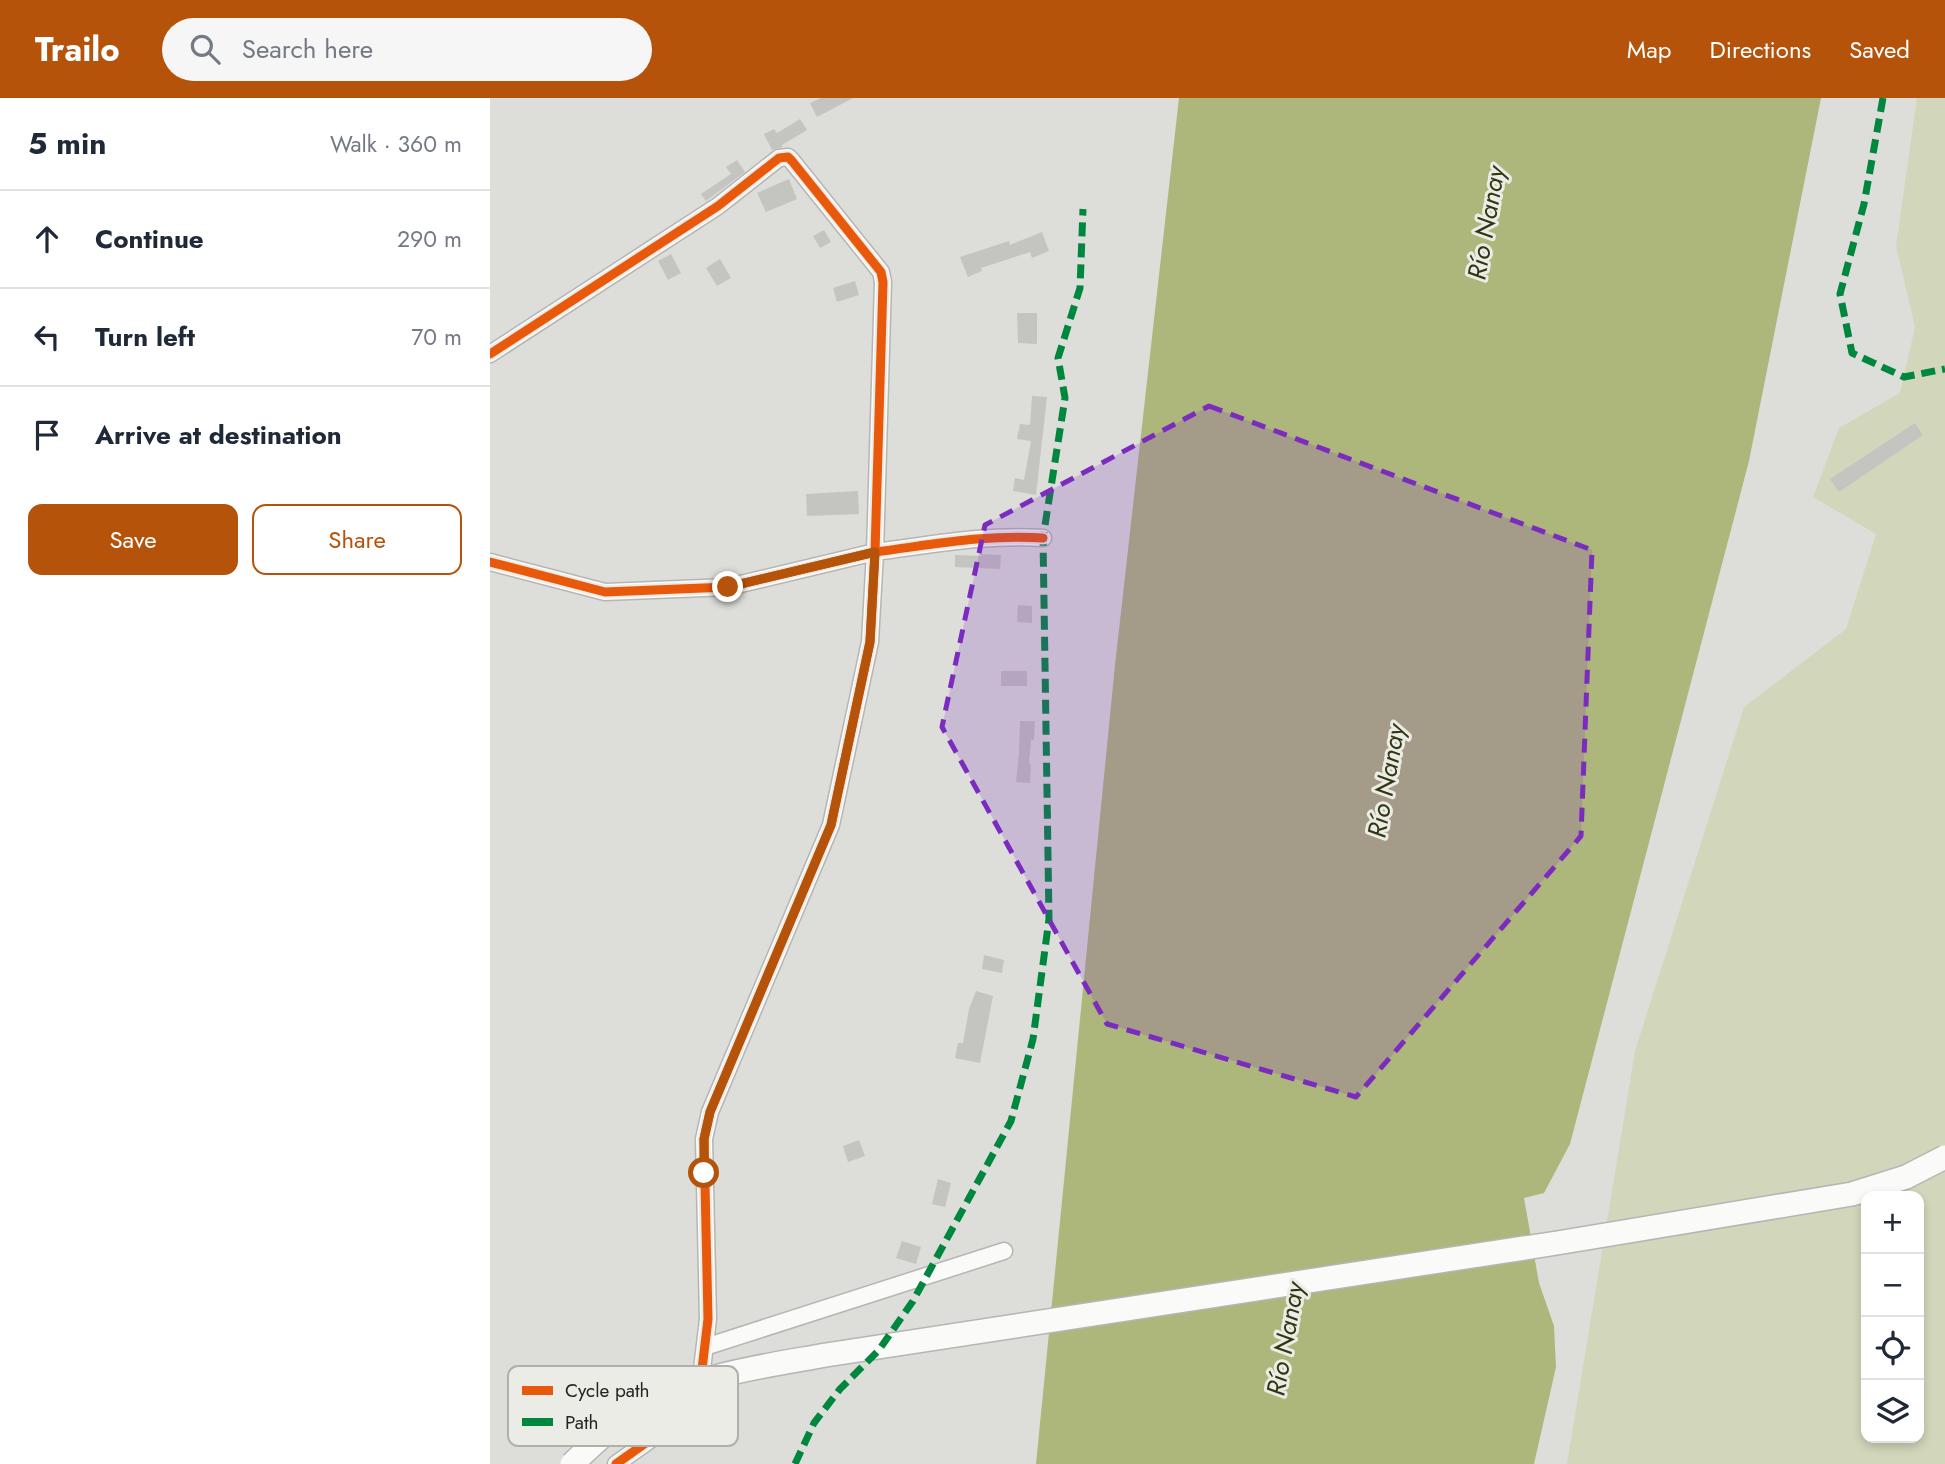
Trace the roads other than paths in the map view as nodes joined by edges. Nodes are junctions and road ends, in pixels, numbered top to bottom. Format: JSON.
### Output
{"nodes":[{"id":1,"x":490,"y":354,"type":"edge"},
{"id":2,"x":1043,"y":538,"type":"dead end"},
{"id":3,"x":875,"y":552,"type":"junction"},
{"id":4,"x":490,"y":562,"type":"edge"},
{"id":5,"x":1945,"y":1157,"type":"edge"},
{"id":6,"x":1004,"y":1251,"type":"dead end"},
{"id":7,"x":705,"y":1347,"type":"junction"},
{"id":8,"x":702,"y":1366,"type":"edge"},
{"id":9,"x":738,"y":1372,"type":"edge"},
{"id":10,"x":591,"y":1446,"type":"edge"},
{"id":11,"x":641,"y":1446,"type":"edge"},
{"id":12,"x":572,"y":1464,"type":"edge"},
{"id":13,"x":616,"y":1464,"type":"edge"}],
"edges":[{"from":1,"to":3,"type":"street"},
{"from":2,"to":3,"type":"street"},
{"from":3,"to":4,"type":"street"},
{"from":3,"to":7,"type":"street"},
{"from":5,"to":9,"type":"main road","bridge":true},
{"from":6,"to":7,"type":"street"},
{"from":7,"to":8,"type":"street"},
{"from":10,"to":12,"type":"main road","bridge":true},
{"from":11,"to":13,"type":"street"}]}
